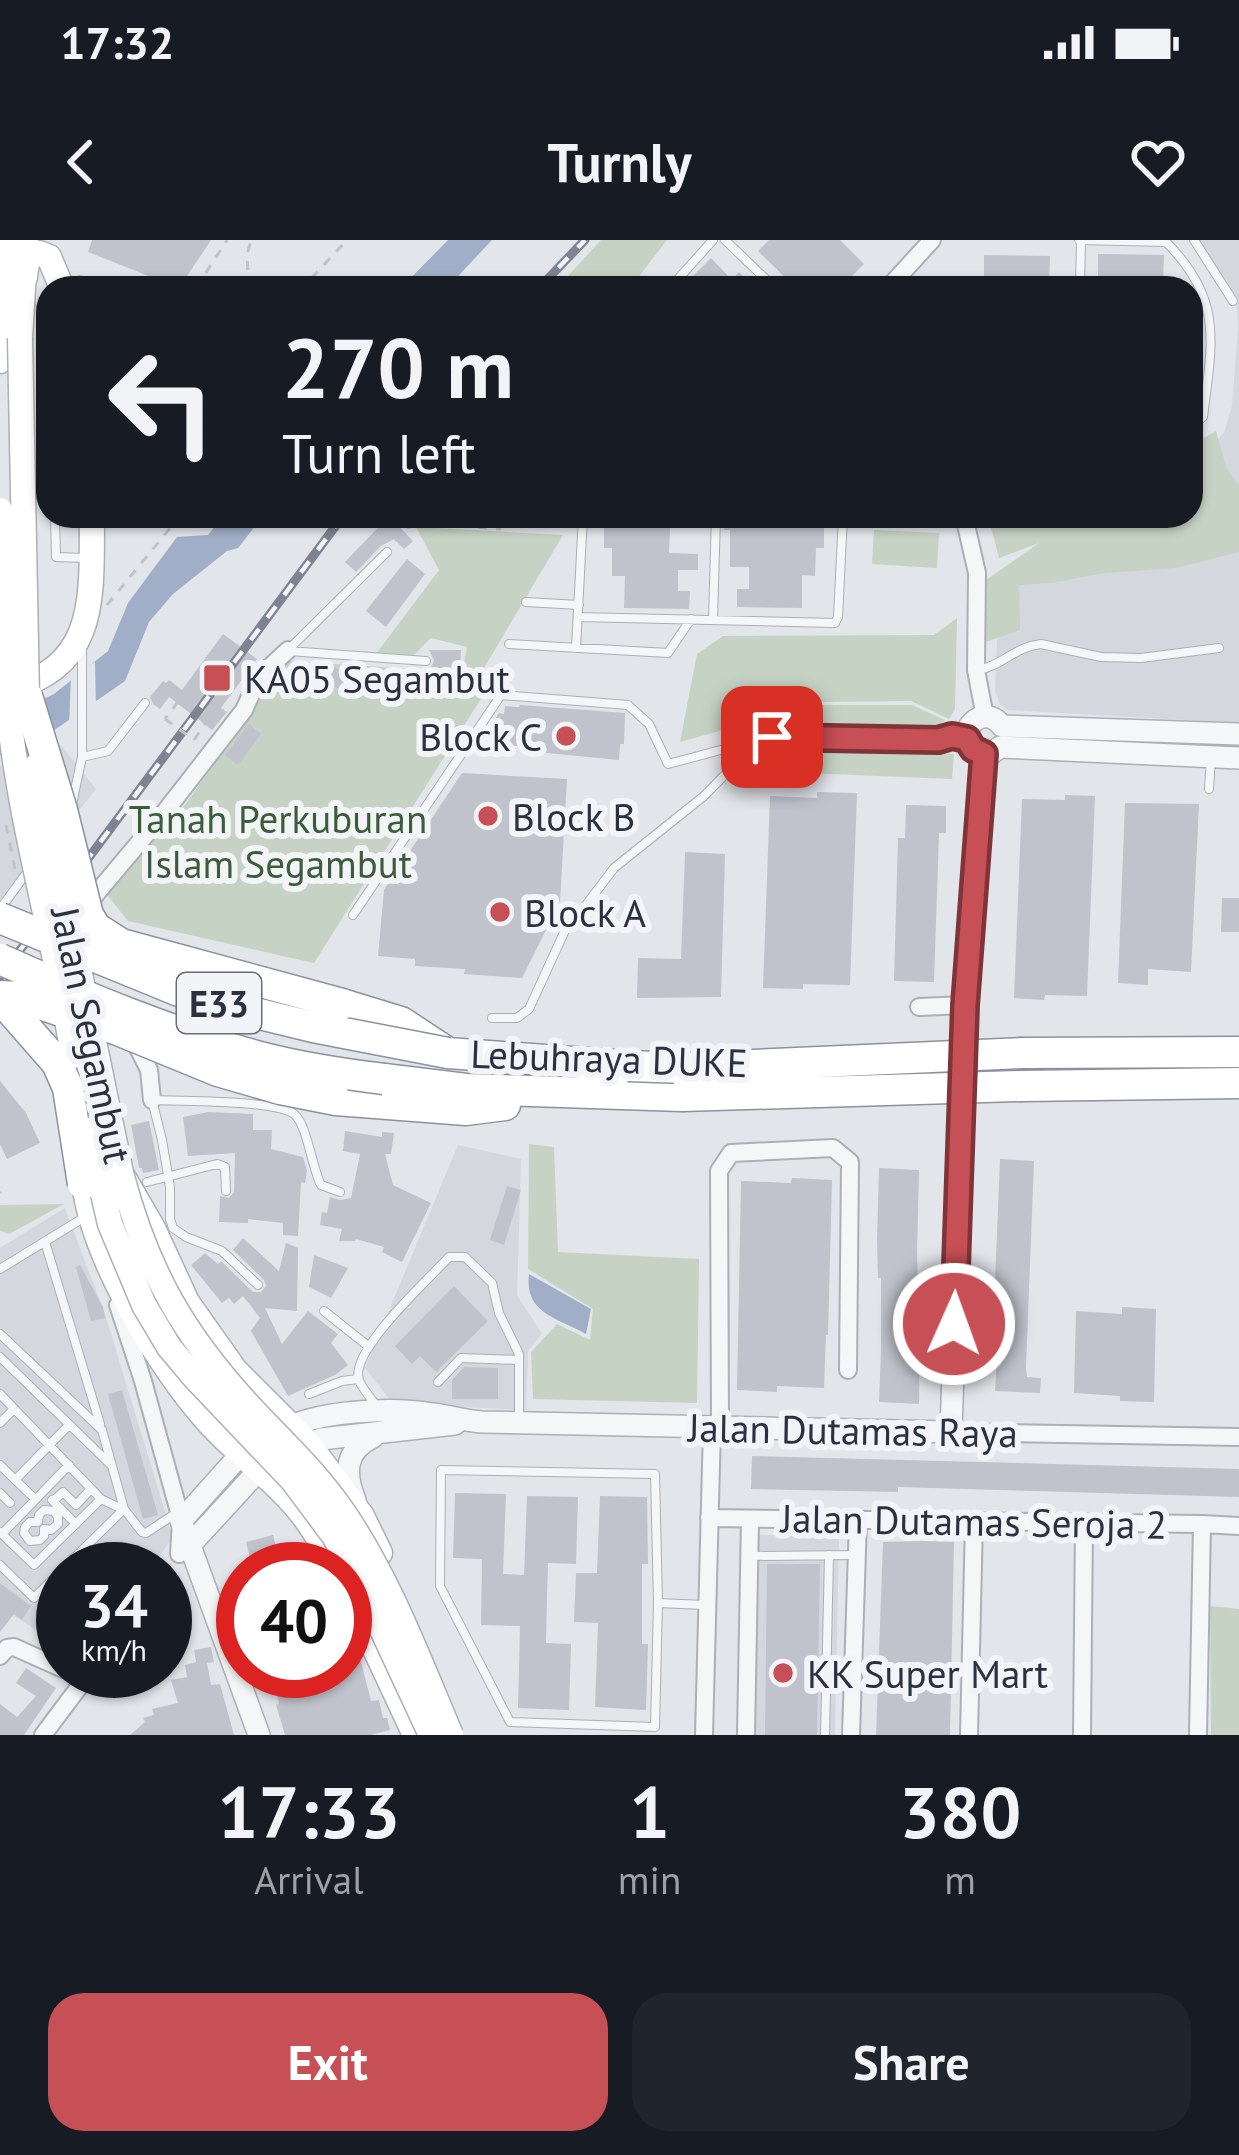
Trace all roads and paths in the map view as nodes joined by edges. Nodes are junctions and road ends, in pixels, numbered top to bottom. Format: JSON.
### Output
{"nodes":[{"id":1,"x":5,"y":240,"type":"edge"},
{"id":2,"x":26,"y":240,"type":"edge"},
{"id":3,"x":57,"y":240,"type":"edge"},
{"id":4,"x":227,"y":240,"type":"edge"},
{"id":5,"x":251,"y":240,"type":"edge"},
{"id":6,"x":347,"y":240,"type":"edge"},
{"id":7,"x":713,"y":240,"type":"edge"},
{"id":8,"x":725,"y":240,"type":"edge"},
{"id":9,"x":932,"y":240,"type":"edge"},
{"id":10,"x":1080,"y":240,"type":"edge"},
{"id":11,"x":1194,"y":240,"type":"edge"},
{"id":12,"x":61,"y":276,"type":"edge"},
{"id":13,"x":64,"y":276,"type":"edge"},
{"id":14,"x":204,"y":276,"type":"edge"},
{"id":15,"x":248,"y":276,"type":"edge"},
{"id":16,"x":313,"y":276,"type":"edge"},
{"id":17,"x":681,"y":276,"type":"edge"},
{"id":18,"x":762,"y":276,"type":"edge"},
{"id":19,"x":899,"y":276,"type":"edge"},
{"id":20,"x":1080,"y":276,"type":"edge"},
{"id":21,"x":1192,"y":276,"type":"edge"},
{"id":22,"x":1203,"y":295,"type":"edge"},
{"id":23,"x":1233,"y":301,"type":"dead end"},
{"id":24,"x":10,"y":303,"type":"edge"},
{"id":25,"x":8,"y":334,"type":"edge"},
{"id":26,"x":0,"y":361,"type":"edge"},
{"id":27,"x":1203,"y":417,"type":"edge"},
{"id":28,"x":0,"y":510,"type":"edge"},
{"id":29,"x":55,"y":528,"type":"edge"},
{"id":30,"x":92,"y":528,"type":"edge"},
{"id":31,"x":170,"y":528,"type":"edge"},
{"id":32,"x":406,"y":528,"type":"edge"},
{"id":33,"x":582,"y":528,"type":"edge"},
{"id":34,"x":716,"y":528,"type":"edge"},
{"id":35,"x":842,"y":528,"type":"edge"},
{"id":36,"x":967,"y":528,"type":"edge"},
{"id":37,"x":387,"y":552,"type":"joint"},
{"id":38,"x":91,"y":559,"type":"junction"},
{"id":39,"x":526,"y":602,"type":"dead end"},
{"id":40,"x":579,"y":605,"type":"junction"},
{"id":41,"x":578,"y":617,"type":"junction"},
{"id":42,"x":691,"y":619,"type":"junction"},
{"id":43,"x":713,"y":619,"type":"junction"},
{"id":44,"x":84,"y":626,"type":"junction"},
{"id":45,"x":509,"y":644,"type":"dead end"},
{"id":46,"x":576,"y":648,"type":"junction"},
{"id":47,"x":1219,"y":648,"type":"dead end"},
{"id":48,"x":287,"y":650,"type":"junction"},
{"id":49,"x":427,"y":661,"type":"dead end"},
{"id":50,"x":976,"y":670,"type":"junction"},
{"id":51,"x":13,"y":693,"type":"edge"},
{"id":52,"x":145,"y":703,"type":"joint"},
{"id":53,"x":212,"y":722,"type":"dead end"},
{"id":54,"x":1239,"y":734,"type":"edge"},
{"id":55,"x":988,"y":737,"type":"junction"},
{"id":56,"x":759,"y":740,"type":"junction"},
{"id":57,"x":1211,"y":756,"type":"junction"},
{"id":58,"x":82,"y":757,"type":"junction"},
{"id":59,"x":1239,"y":758,"type":"edge"},
{"id":60,"x":1209,"y":789,"type":"dead end"},
{"id":61,"x":3,"y":812,"type":"dead end"},
{"id":62,"x":20,"y":882,"type":"junction"},
{"id":63,"x":0,"y":913,"type":"edge"},
{"id":64,"x":353,"y":915,"type":"dead end"},
{"id":65,"x":77,"y":918,"type":"junction"},
{"id":66,"x":0,"y":959,"type":"edge"},
{"id":67,"x":0,"y":997,"type":"edge"},
{"id":68,"x":965,"y":1005,"type":"junction"},
{"id":69,"x":919,"y":1007,"type":"dead end"},
{"id":70,"x":0,"y":1014,"type":"edge"},
{"id":71,"x":492,"y":1018,"type":"dead end"},
{"id":72,"x":32,"y":1036,"type":"junction"},
{"id":73,"x":1239,"y":1052,"type":"edge"},
{"id":74,"x":448,"y":1053,"type":"junction"},
{"id":75,"x":74,"y":1056,"type":"junction"},
{"id":76,"x":1239,"y":1084,"type":"edge"},
{"id":77,"x":539,"y":1094,"type":"junction"},
{"id":78,"x":152,"y":1100,"type":"junction"},
{"id":79,"x":121,"y":1173,"type":"junction"},
{"id":80,"x":168,"y":1176,"type":"junction"},
{"id":81,"x":147,"y":1182,"type":"dead end"},
{"id":82,"x":83,"y":1184,"type":"junction"},
{"id":83,"x":226,"y":1191,"type":"dead end"},
{"id":84,"x":340,"y":1192,"type":"dead end"},
{"id":85,"x":80,"y":1220,"type":"junction"},
{"id":86,"x":45,"y":1242,"type":"junction"},
{"id":87,"x":0,"y":1269,"type":"edge"},
{"id":88,"x":258,"y":1285,"type":"dead end"},
{"id":89,"x":324,"y":1311,"type":"dead end"},
{"id":90,"x":0,"y":1334,"type":"edge"},
{"id":91,"x":368,"y":1346,"type":"junction"},
{"id":92,"x":0,"y":1357,"type":"edge"},
{"id":93,"x":519,"y":1360,"type":"junction"},
{"id":94,"x":848,"y":1370,"type":"dead end"},
{"id":95,"x":358,"y":1379,"type":"junction"},
{"id":96,"x":438,"y":1382,"type":"dead end"},
{"id":97,"x":0,"y":1394,"type":"edge"},
{"id":98,"x":309,"y":1394,"type":"dead end"},
{"id":99,"x":270,"y":1404,"type":"junction"},
{"id":100,"x":14,"y":1409,"type":"junction"},
{"id":101,"x":384,"y":1421,"type":"junction"},
{"id":102,"x":0,"y":1423,"type":"edge"},
{"id":103,"x":519,"y":1423,"type":"junction"},
{"id":104,"x":70,"y":1425,"type":"junction"},
{"id":105,"x":716,"y":1428,"type":"junction"},
{"id":106,"x":102,"y":1430,"type":"junction"},
{"id":107,"x":951,"y":1432,"type":"junction"},
{"id":108,"x":300,"y":1434,"type":"junction"},
{"id":109,"x":1239,"y":1436,"type":"edge"},
{"id":110,"x":50,"y":1445,"type":"junction"},
{"id":111,"x":241,"y":1455,"type":"junction"},
{"id":112,"x":0,"y":1465,"type":"edge"},
{"id":113,"x":70,"y":1465,"type":"junction"},
{"id":114,"x":114,"y":1467,"type":"junction"},
{"id":115,"x":15,"y":1480,"type":"junction"},
{"id":116,"x":91,"y":1489,"type":"junction"},
{"id":117,"x":0,"y":1493,"type":"edge"},
{"id":118,"x":36,"y":1498,"type":"junction"},
{"id":119,"x":101,"y":1499,"type":"junction"},
{"id":120,"x":53,"y":1501,"type":"junction"},
{"id":121,"x":10,"y":1503,"type":"dead end"},
{"id":122,"x":124,"y":1509,"type":"junction"},
{"id":123,"x":19,"y":1516,"type":"junction"},
{"id":124,"x":180,"y":1516,"type":"junction"},
{"id":125,"x":709,"y":1518,"type":"junction"},
{"id":126,"x":750,"y":1519,"type":"junction"},
{"id":127,"x":858,"y":1520,"type":"junction"},
{"id":128,"x":38,"y":1522,"type":"junction"},
{"id":129,"x":974,"y":1522,"type":"junction"},
{"id":130,"x":1084,"y":1523,"type":"junction"},
{"id":131,"x":76,"y":1524,"type":"junction"},
{"id":132,"x":365,"y":1524,"type":"junction"},
{"id":133,"x":1202,"y":1524,"type":"junction"},
{"id":134,"x":56,"y":1526,"type":"junction"},
{"id":135,"x":1239,"y":1526,"type":"edge"},
{"id":136,"x":1,"y":1533,"type":"edge"},
{"id":137,"x":65,"y":1535,"type":"junction"},
{"id":138,"x":41,"y":1540,"type":"joint"},
{"id":139,"x":58,"y":1542,"type":"edge"},
{"id":140,"x":90,"y":1542,"type":"edge"},
{"id":141,"x":184,"y":1542,"type":"edge"},
{"id":142,"x":189,"y":1542,"type":"edge"},
{"id":143,"x":320,"y":1542,"type":"edge"},
{"id":144,"x":327,"y":1542,"type":"edge"},
{"id":145,"x":829,"y":1555,"type":"junction"},
{"id":146,"x":856,"y":1555,"type":"junction"},
{"id":147,"x":749,"y":1556,"type":"junction"},
{"id":148,"x":36,"y":1563,"type":"edge"},
{"id":149,"x":0,"y":1564,"type":"edge"},
{"id":150,"x":192,"y":1567,"type":"edge"},
{"id":151,"x":36,"y":1596,"type":"edge"},
{"id":152,"x":658,"y":1603,"type":"junction"},
{"id":153,"x":706,"y":1605,"type":"junction"},
{"id":154,"x":372,"y":1642,"type":"edge"},
{"id":155,"x":0,"y":1656,"type":"edge"},
{"id":156,"x":36,"y":1657,"type":"edge"},
{"id":157,"x":372,"y":1668,"type":"edge"},
{"id":158,"x":71,"y":1698,"type":"edge"},
{"id":159,"x":43,"y":1735,"type":"edge"},
{"id":160,"x":259,"y":1735,"type":"edge"},
{"id":161,"x":403,"y":1735,"type":"edge"},
{"id":162,"x":416,"y":1735,"type":"edge"},
{"id":163,"x":430,"y":1735,"type":"edge"},
{"id":164,"x":451,"y":1735,"type":"edge"},
{"id":165,"x":464,"y":1735,"type":"edge"},
{"id":166,"x":704,"y":1735,"type":"edge"},
{"id":167,"x":746,"y":1735,"type":"edge"},
{"id":168,"x":825,"y":1735,"type":"edge"},
{"id":169,"x":851,"y":1735,"type":"edge"},
{"id":170,"x":969,"y":1735,"type":"edge"},
{"id":171,"x":1082,"y":1735,"type":"edge"},
{"id":172,"x":1198,"y":1735,"type":"edge"}],
"edges":[{"from":1,"to":25,"type":"main road","name":"Jalan Segambut"},
{"from":2,"to":24,"type":"main road","name":"Jalan Segambut"},
{"from":3,"to":13,"type":"main road"},
{"from":4,"to":14,"type":"path"},
{"from":5,"to":15,"type":"path"},
{"from":6,"to":16,"type":"path"},
{"from":7,"to":17,"type":"lane"},
{"from":8,"to":18,"type":"lane"},
{"from":9,"to":19,"type":"street"},
{"from":10,"to":20,"type":"lane"},
{"from":10,"to":21,"type":"lane"},
{"from":11,"to":23,"type":"lane"},
{"from":12,"to":24,"type":"main road"},
{"from":22,"to":27,"type":"lane"},
{"from":24,"to":25,"type":"main road","name":"Jalan Segambut"},
{"from":25,"to":26,"type":"main road","name":"Jalan Segambut"},
{"from":25,"to":51,"type":"main road","name":"Jalan Segambut","bridge":true},
{"from":28,"to":75,"type":"main road","name":"Jalan Segambut","bridge":true},
{"from":29,"to":38,"type":"lane"},
{"from":30,"to":38,"type":"main road"},
{"from":31,"to":44,"type":"path"},
{"from":32,"to":37,"type":"path"},
{"from":33,"to":40,"type":"lane"},
{"from":34,"to":43,"type":"lane"},
{"from":35,"to":43,"type":"lane"},
{"from":36,"to":50,"type":"street"},
{"from":37,"to":48,"type":"lane"},
{"from":38,"to":44,"type":"main road"},
{"from":39,"to":40,"type":"lane"},
{"from":40,"to":41,"type":"lane"},
{"from":41,"to":42,"type":"lane"},
{"from":41,"to":46,"type":"lane"},
{"from":42,"to":43,"type":"lane"},
{"from":42,"to":46,"type":"lane"},
{"from":44,"to":51,"type":"main road"},
{"from":44,"to":58,"type":"lane"},
{"from":45,"to":46,"type":"lane"},
{"from":47,"to":50,"type":"lane"},
{"from":48,"to":49,"type":"lane"},
{"from":48,"to":65,"type":"street"},
{"from":50,"to":55,"type":"street"},
{"from":51,"to":74,"type":"highway","bridge":true},
{"from":51,"to":79,"type":"main road","name":"Jalan Segambut","bridge":true},
{"from":52,"to":53,"type":"path","bridge":true},
{"from":52,"to":58,"type":"lane"},
{"from":54,"to":55,"type":"street"},
{"from":55,"to":56,"type":"lane"},
{"from":55,"to":57,"type":"street"},
{"from":55,"to":68,"type":"street"},
{"from":56,"to":64,"type":"lane"},
{"from":56,"to":71,"type":"lane"},
{"from":57,"to":59,"type":"street"},
{"from":57,"to":60,"type":"lane"},
{"from":58,"to":62,"type":"lane"},
{"from":61,"to":62,"type":"path"},
{"from":62,"to":63,"type":"lane"},
{"from":63,"to":74,"type":"highway","name":"Lebuhraya DUKE","number":"E33","bridge":true},
{"from":65,"to":78,"type":"street"},
{"from":65,"to":85,"type":"street"},
{"from":66,"to":77,"type":"highway","name":"Lebuhraya DUKE","number":"E33","bridge":true},
{"from":67,"to":72,"type":"highway","bridge":true},
{"from":67,"to":77,"type":"highway","number":"E33","bridge":true},
{"from":68,"to":69,"type":"street"},
{"from":68,"to":107,"type":"street"},
{"from":70,"to":72,"type":"highway","bridge":true},
{"from":72,"to":82,"type":"highway","bridge":true},
{"from":73,"to":74,"type":"highway","name":"Lebuhraya DUKE","number":"E33","bridge":true},
{"from":75,"to":82,"type":"main road","bridge":true},
{"from":75,"to":163,"type":"main road","name":"Jalan Segambut","bridge":true},
{"from":76,"to":77,"type":"highway","name":"Lebuhraya DUKE","number":"E33","bridge":true},
{"from":78,"to":80,"type":"lane"},
{"from":78,"to":84,"type":"lane"},
{"from":79,"to":99,"type":"main road"},
{"from":79,"to":164,"type":"main road","name":"Jalan Segambut","bridge":true},
{"from":80,"to":81,"type":"lane"},
{"from":80,"to":83,"type":"lane"},
{"from":80,"to":88,"type":"lane"},
{"from":82,"to":111,"type":"main road"},
{"from":85,"to":86,"type":"lane"},
{"from":85,"to":124,"type":"street"},
{"from":86,"to":87,"type":"lane"},
{"from":86,"to":106,"type":"lane"},
{"from":89,"to":91,"type":"lane"},
{"from":90,"to":106,"type":"lane"},
{"from":91,"to":93,"type":"lane"},
{"from":91,"to":95,"type":"lane"},
{"from":92,"to":104,"type":"lane"},
{"from":93,"to":96,"type":"lane"},
{"from":93,"to":103,"type":"lane"},
{"from":94,"to":105,"type":"street"},
{"from":95,"to":98,"type":"lane"},
{"from":95,"to":101,"type":"lane"},
{"from":97,"to":100,"type":"lane"},
{"from":99,"to":108,"type":"main road"},
{"from":99,"to":111,"type":"main road"},
{"from":100,"to":102,"type":"lane"},
{"from":100,"to":110,"type":"lane"},
{"from":101,"to":103,"type":"street","name":"Jalan Dutamas Raya"},
{"from":101,"to":108,"type":"street","name":"Jalan Dutamas Raya"},
{"from":101,"to":132,"type":"street"},
{"from":103,"to":105,"type":"street","name":"Jalan Dutamas Raya"},
{"from":104,"to":110,"type":"lane"},
{"from":104,"to":114,"type":"lane"},
{"from":105,"to":107,"type":"street","name":"Jalan Dutamas Raya"},
{"from":105,"to":125,"type":"street"},
{"from":106,"to":114,"type":"lane"},
{"from":107,"to":109,"type":"street","name":"Jalan Dutamas Raya"},
{"from":108,"to":111,"type":"street","name":"Jalan Dutamas Raya"},
{"from":108,"to":132,"type":"main road"},
{"from":110,"to":113,"type":"lane"},
{"from":110,"to":115,"type":"lane"},
{"from":111,"to":124,"type":"street","name":"Jalan Dutamas Raya"},
{"from":111,"to":142,"type":"street","name":"Jalan Dutamas Raya"},
{"from":111,"to":143,"type":"main road"},
{"from":112,"to":115,"type":"lane"},
{"from":113,"to":116,"type":"lane"},
{"from":113,"to":118,"type":"lane"},
{"from":114,"to":122,"type":"lane"},
{"from":115,"to":118,"type":"lane"},
{"from":116,"to":119,"type":"lane"},
{"from":116,"to":120,"type":"lane"},
{"from":117,"to":121,"type":"lane"},
{"from":118,"to":120,"type":"lane"},
{"from":118,"to":123,"type":"lane"},
{"from":118,"to":128,"type":"lane"},
{"from":119,"to":122,"type":"lane"},
{"from":119,"to":131,"type":"lane"},
{"from":120,"to":131,"type":"lane"},
{"from":122,"to":124,"type":"lane"},
{"from":122,"to":140,"type":"lane"},
{"from":123,"to":128,"type":"lane"},
{"from":123,"to":136,"type":"lane"},
{"from":124,"to":141,"type":"street"},
{"from":125,"to":126,"type":"street","name":"Jalan Dutamas Seroja 2"},
{"from":125,"to":153,"type":"street"},
{"from":126,"to":127,"type":"street","name":"Jalan Dutamas Seroja 2"},
{"from":126,"to":147,"type":"street"},
{"from":127,"to":129,"type":"street","name":"Jalan Dutamas Seroja 2"},
{"from":127,"to":146,"type":"street"},
{"from":128,"to":134,"type":"lane"},
{"from":128,"to":134,"type":"lane"},
{"from":128,"to":138,"type":"lane"},
{"from":128,"to":138,"type":"lane"},
{"from":129,"to":130,"type":"street","name":"Jalan Dutamas Seroja 2"},
{"from":129,"to":170,"type":"street"},
{"from":130,"to":133,"type":"street","name":"Jalan Dutamas Seroja 2"},
{"from":130,"to":171,"type":"street"},
{"from":131,"to":137,"type":"lane"},
{"from":132,"to":144,"type":"main road"},
{"from":132,"to":165,"type":"main road"},
{"from":133,"to":135,"type":"street","name":"Jalan Dutamas Seroja 2"},
{"from":133,"to":172,"type":"street"},
{"from":134,"to":137,"type":"lane"},
{"from":136,"to":148,"type":"lane"},
{"from":137,"to":139,"type":"lane"},
{"from":145,"to":146,"type":"lane"},
{"from":145,"to":147,"type":"lane"},
{"from":145,"to":168,"type":"lane"},
{"from":146,"to":169,"type":"street"},
{"from":147,"to":167,"type":"street"},
{"from":149,"to":151,"type":"lane"},
{"from":150,"to":160,"type":"street"},
{"from":152,"to":152,"type":"lane"},
{"from":152,"to":153,"type":"lane"},
{"from":153,"to":166,"type":"street"},
{"from":154,"to":162,"type":"main road"},
{"from":155,"to":156,"type":"street"},
{"from":157,"to":161,"type":"street"},
{"from":158,"to":159,"type":"street"}]}
